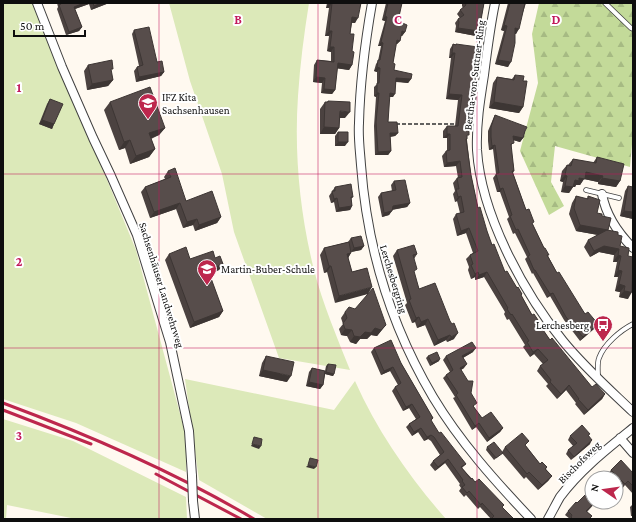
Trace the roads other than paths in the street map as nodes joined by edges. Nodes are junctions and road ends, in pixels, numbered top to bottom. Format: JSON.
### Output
{"nodes":[{"id":1,"x":37,"y":3,"type":"edge"},
{"id":2,"x":372,"y":3,"type":"edge"},
{"id":3,"x":495,"y":3,"type":"edge"},
{"id":4,"x":605,"y":3,"type":"edge"},
{"id":5,"x":633,"y":29,"type":"edge"},
{"id":6,"x":586,"y":190,"type":"dead end"},
{"id":7,"x":602,"y":194,"type":"junction"},
{"id":8,"x":619,"y":198,"type":"dead end"},
{"id":9,"x":633,"y":248,"type":"edge"},
{"id":10,"x":633,"y":324,"type":"edge"},
{"id":11,"x":598,"y":378,"type":"junction"},
{"id":12,"x":633,"y":412,"type":"edge"},
{"id":13,"x":633,"y":428,"type":"edge"},
{"id":14,"x":620,"y":438,"type":"junction"},
{"id":15,"x":633,"y":454,"type":"edge"},
{"id":16,"x":195,"y":519,"type":"edge"},
{"id":17,"x":531,"y":519,"type":"edge"},
{"id":18,"x":548,"y":519,"type":"edge"}],
"edges":[{"from":1,"to":16,"type":"street","name":"Sachsenhäuser Landwehrweg","bridge":true},
{"from":2,"to":17,"type":"street","name":"Lerchesbergring"},
{"from":3,"to":11,"type":"street","name":"Bertha-von-Suttner-Ring"},
{"from":4,"to":5,"type":"lane"},
{"from":6,"to":7,"type":"lane"},
{"from":7,"to":8,"type":"lane"},
{"from":7,"to":9,"type":"street"},
{"from":10,"to":11,"type":"lane"},
{"from":11,"to":12,"type":"street","name":"Bertha-von-Suttner-Ring"},
{"from":13,"to":14,"type":"street","name":"Bischofsweg"},
{"from":14,"to":15,"type":"street"},
{"from":14,"to":18,"type":"street","name":"Bischofsweg"}]}
